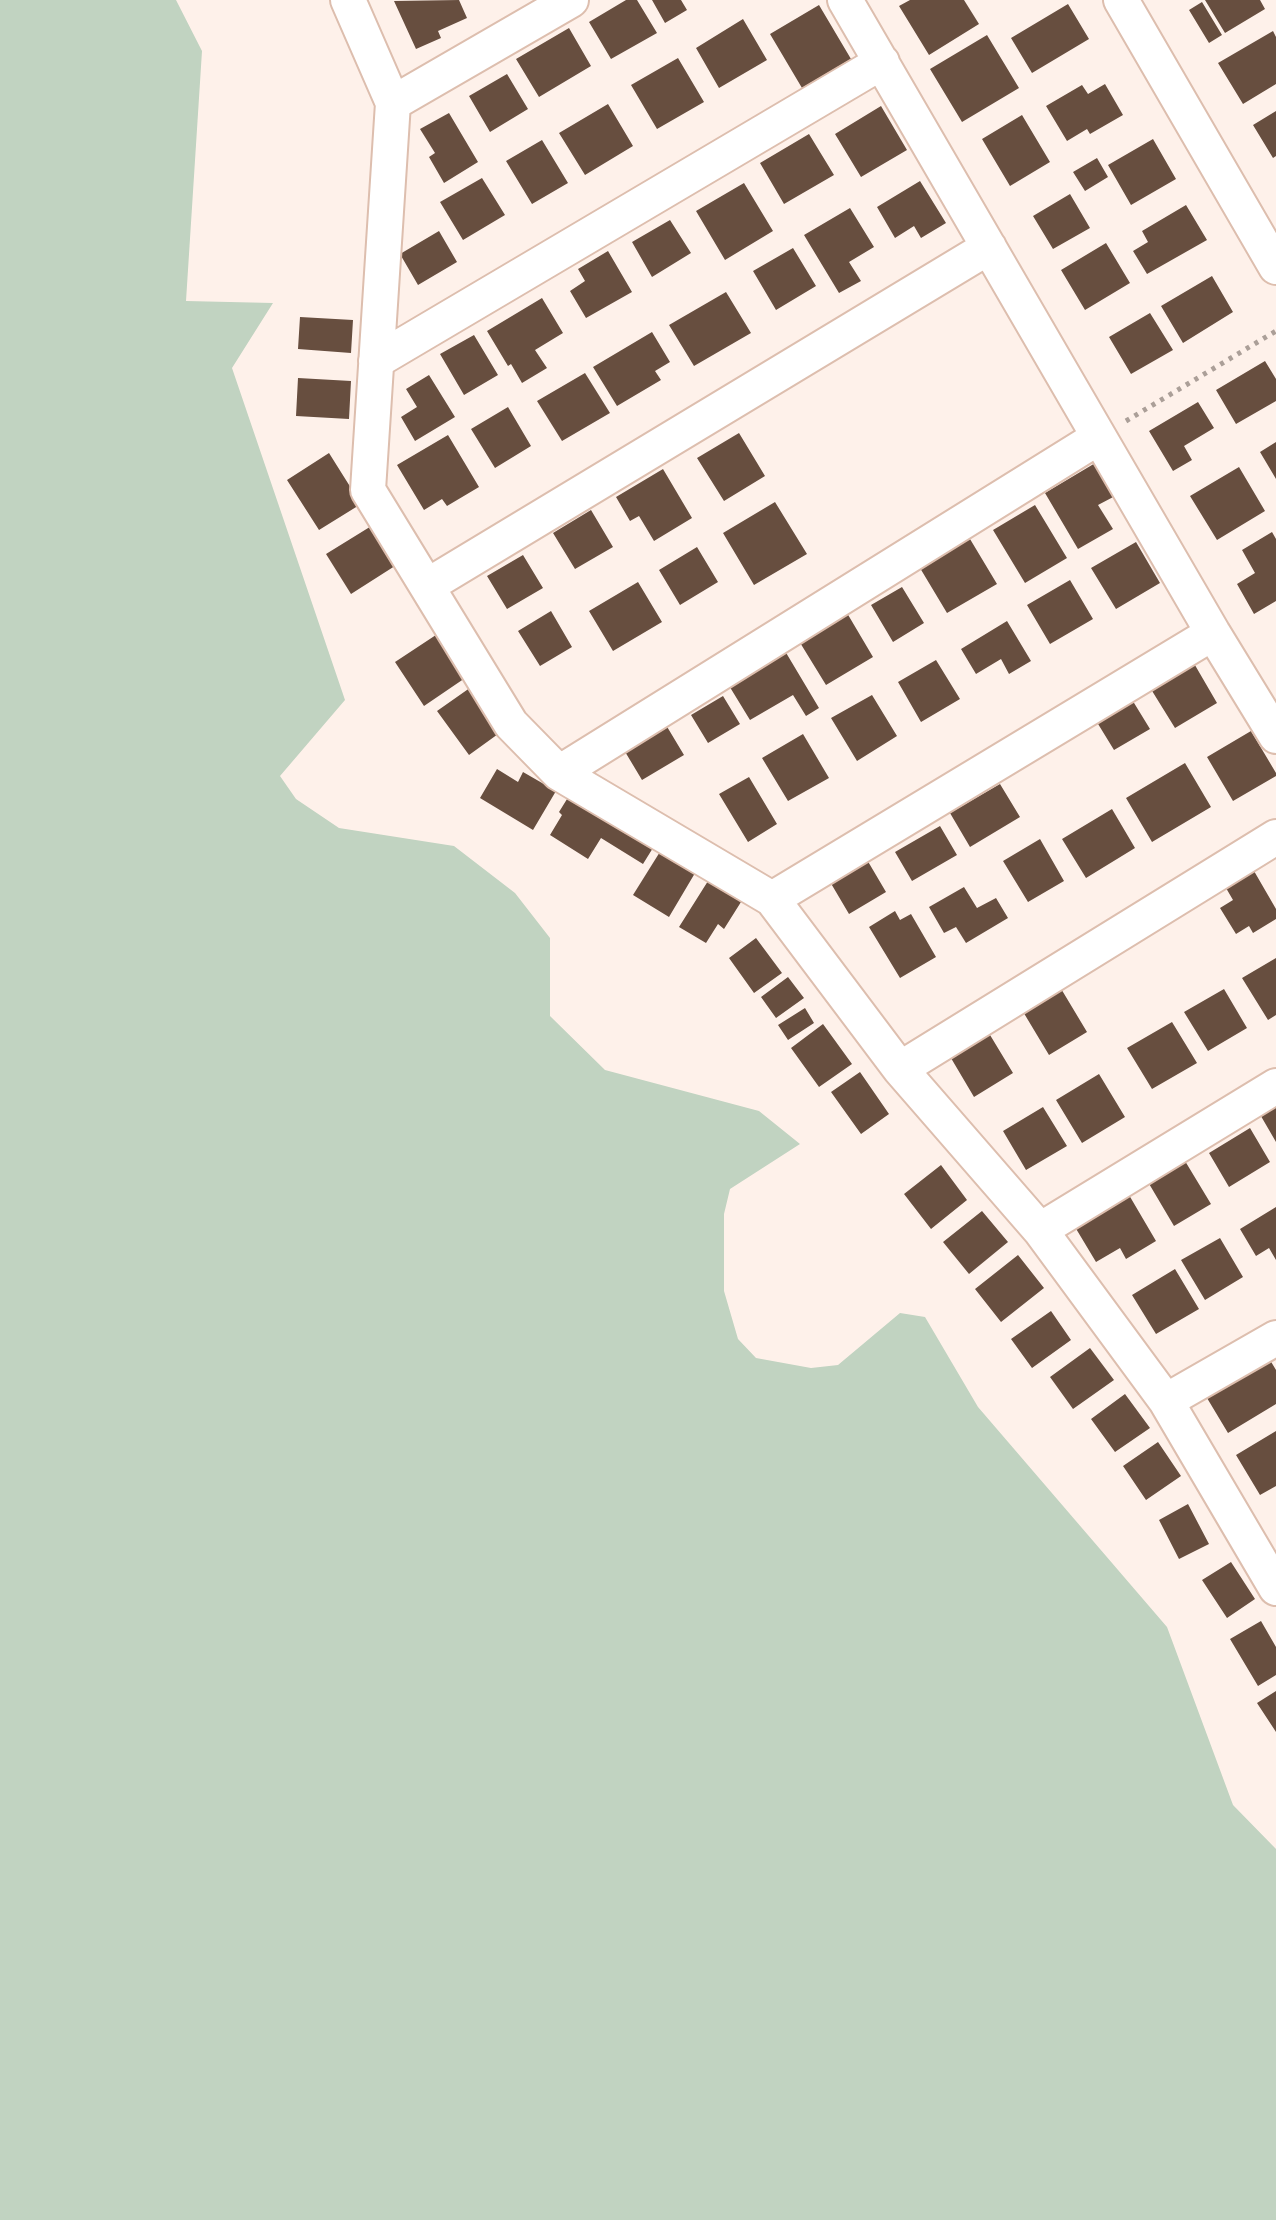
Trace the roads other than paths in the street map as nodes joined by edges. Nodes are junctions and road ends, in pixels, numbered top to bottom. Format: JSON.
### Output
{"nodes":[{"id":1,"x":348,"y":0,"type":"edge"},
{"id":2,"x":571,"y":0,"type":"edge"},
{"id":3,"x":845,"y":0,"type":"edge"},
{"id":4,"x":1121,"y":0,"type":"edge"},
{"id":5,"x":882,"y":62,"type":"junction"},
{"id":6,"x":393,"y":103,"type":"junction"},
{"id":7,"x":989,"y":247,"type":"junction"},
{"id":8,"x":1276,"y":267,"type":"edge"},
{"id":9,"x":376,"y":361,"type":"junction"},
{"id":10,"x":1099,"y":437,"type":"junction"},
{"id":11,"x":427,"y":586,"type":"junction"},
{"id":12,"x":1213,"y":633,"type":"junction"},
{"id":13,"x":1276,"y":736,"type":"edge"},
{"id":14,"x":559,"y":773,"type":"junction"},
{"id":15,"x":1276,"y":837,"type":"edge"},
{"id":16,"x":772,"y":899,"type":"junction"},
{"id":17,"x":900,"y":1069,"type":"junction"},
{"id":18,"x":1276,"y":1086,"type":"edge"},
{"id":19,"x":1040,"y":1230,"type":"junction"},
{"id":20,"x":1276,"y":1338,"type":"edge"},
{"id":21,"x":1166,"y":1401,"type":"junction"},
{"id":22,"x":1276,"y":1588,"type":"edge"}],
"edges":[{"from":1,"to":6,"type":"street"},
{"from":2,"to":6,"type":"street"},
{"from":3,"to":5,"type":"street"},
{"from":4,"to":8,"type":"street"},
{"from":5,"to":7,"type":"street"},
{"from":5,"to":9,"type":"street"},
{"from":6,"to":9,"type":"street"},
{"from":7,"to":10,"type":"street"},
{"from":7,"to":11,"type":"street"},
{"from":9,"to":11,"type":"street"},
{"from":10,"to":12,"type":"street"},
{"from":10,"to":14,"type":"street"},
{"from":11,"to":14,"type":"street"},
{"from":12,"to":13,"type":"street"},
{"from":12,"to":16,"type":"street"},
{"from":14,"to":16,"type":"street"},
{"from":15,"to":17,"type":"street"},
{"from":16,"to":17,"type":"street"},
{"from":17,"to":19,"type":"street"},
{"from":18,"to":19,"type":"street"},
{"from":19,"to":21,"type":"street"},
{"from":20,"to":21,"type":"street"},
{"from":21,"to":22,"type":"street"}]}
